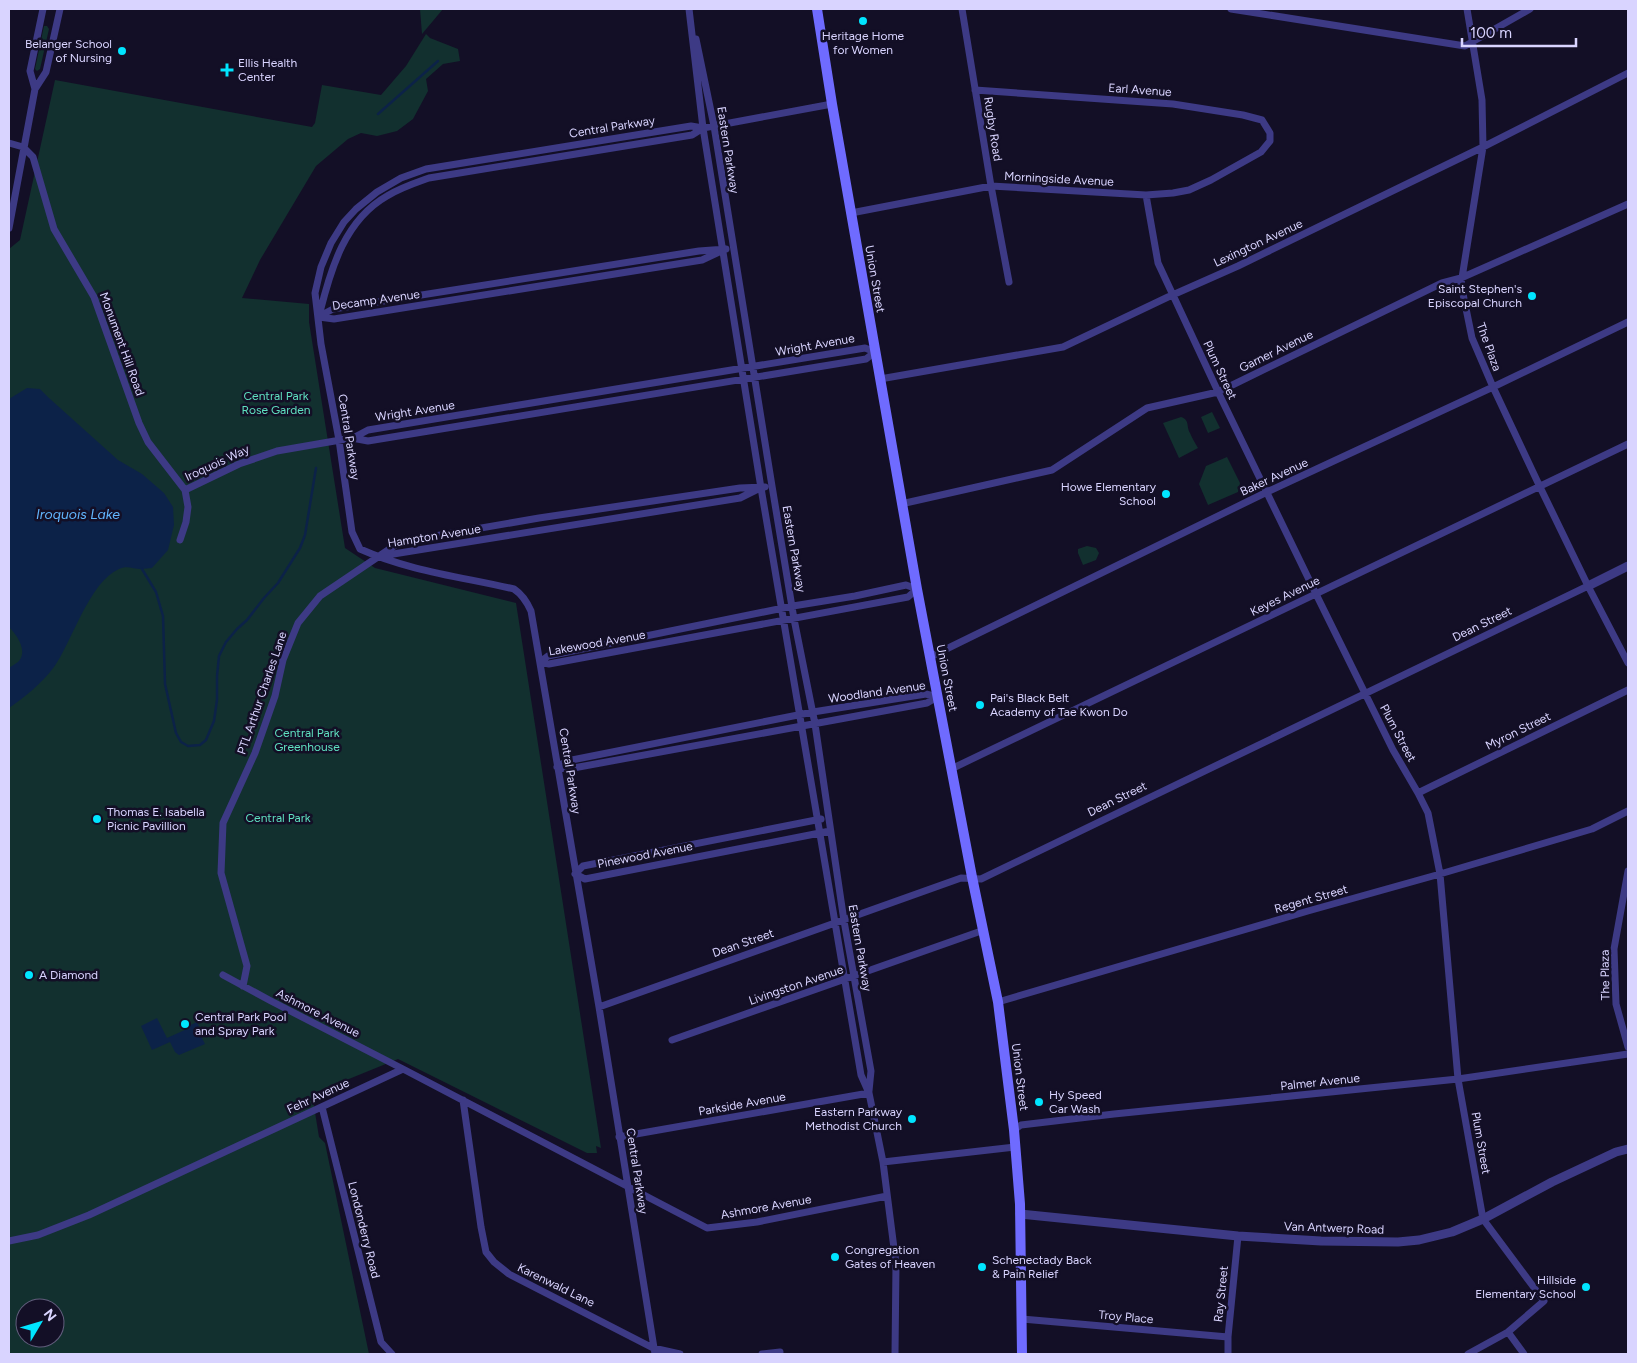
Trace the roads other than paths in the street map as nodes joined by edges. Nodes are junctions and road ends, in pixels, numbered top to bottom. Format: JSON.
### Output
{"nodes":[{"id":1,"x":43,"y":9,"type":"edge"},
{"id":2,"x":60,"y":9,"type":"edge"},
{"id":3,"x":690,"y":9,"type":"edge"},
{"id":4,"x":817,"y":9,"type":"edge"},
{"id":5,"x":962,"y":9,"type":"edge"},
{"id":6,"x":1231,"y":9,"type":"edge"},
{"id":7,"x":1467,"y":9,"type":"edge"},
{"id":8,"x":1530,"y":9,"type":"edge"},
{"id":9,"x":1474,"y":41,"type":"junction"},
{"id":10,"x":1628,"y":73,"type":"edge"},
{"id":11,"x":35,"y":88,"type":"junction"},
{"id":12,"x":975,"y":90,"type":"junction"},
{"id":13,"x":832,"y":104,"type":"junction"},
{"id":14,"x":714,"y":126,"type":"junction"},
{"id":15,"x":703,"y":128,"type":"junction"},
{"id":16,"x":9,"y":143,"type":"edge"},
{"id":17,"x":23,"y":147,"type":"junction"},
{"id":18,"x":1483,"y":147,"type":"junction"},
{"id":19,"x":1258,"y":154,"type":"joint"},
{"id":20,"x":991,"y":186,"type":"junction"},
{"id":21,"x":1146,"y":195,"type":"junction"},
{"id":22,"x":1628,"y":204,"type":"edge"},
{"id":23,"x":852,"y":213,"type":"junction"},
{"id":24,"x":9,"y":228,"type":"edge"},
{"id":25,"x":732,"y":248,"type":"junction"},
{"id":26,"x":723,"y":250,"type":"junction"},
{"id":27,"x":1461,"y":278,"type":"junction"},
{"id":28,"x":1009,"y":282,"type":"dead end"},
{"id":29,"x":1173,"y":295,"type":"junction"},
{"id":30,"x":318,"y":317,"type":"junction"},
{"id":31,"x":1628,"y":322,"type":"edge"},
{"id":32,"x":875,"y":352,"type":"junction"},
{"id":33,"x":753,"y":367,"type":"junction"},
{"id":34,"x":743,"y":368,"type":"junction"},
{"id":35,"x":754,"y":378,"type":"junction"},
{"id":36,"x":744,"y":379,"type":"junction"},
{"id":37,"x":880,"y":379,"type":"junction"},
{"id":38,"x":1492,"y":387,"type":"junction"},
{"id":39,"x":1218,"y":392,"type":"junction"},
{"id":40,"x":352,"y":438,"type":"junction"},
{"id":41,"x":339,"y":440,"type":"junction"},
{"id":42,"x":1628,"y":444,"type":"edge"},
{"id":43,"x":772,"y":486,"type":"junction"},
{"id":44,"x":1540,"y":487,"type":"junction"},
{"id":45,"x":761,"y":488,"type":"junction"},
{"id":46,"x":185,"y":490,"type":"junction"},
{"id":47,"x":1267,"y":492,"type":"junction"},
{"id":48,"x":901,"y":504,"type":"junction"},
{"id":49,"x":180,"y":540,"type":"dead end"},
{"id":50,"x":378,"y":557,"type":"junction"},
{"id":51,"x":1628,"y":566,"type":"edge"},
{"id":52,"x":1588,"y":586,"type":"junction"},
{"id":53,"x":917,"y":589,"type":"junction"},
{"id":54,"x":1316,"y":594,"type":"junction"},
{"id":55,"x":855,"y":596,"type":"junction"},
{"id":56,"x":792,"y":606,"type":"junction"},
{"id":57,"x":856,"y":606,"type":"junction"},
{"id":58,"x":783,"y":608,"type":"junction"},
{"id":59,"x":794,"y":619,"type":"junction"},
{"id":60,"x":785,"y":620,"type":"junction"},
{"id":61,"x":930,"y":657,"type":"junction"},
{"id":62,"x":540,"y":662,"type":"junction"},
{"id":63,"x":1628,"y":663,"type":"edge"},
{"id":64,"x":1628,"y":690,"type":"edge"},
{"id":65,"x":1366,"y":694,"type":"junction"},
{"id":66,"x":937,"y":697,"type":"junction"},
{"id":67,"x":813,"y":712,"type":"junction"},
{"id":68,"x":800,"y":715,"type":"junction"},
{"id":69,"x":815,"y":724,"type":"junction"},
{"id":70,"x":802,"y":726,"type":"junction"},
{"id":71,"x":557,"y":767,"type":"junction"},
{"id":72,"x":951,"y":769,"type":"junction"},
{"id":73,"x":1418,"y":793,"type":"junction"},
{"id":74,"x":1628,"y":811,"type":"edge"},
{"id":75,"x":828,"y":817,"type":"junction"},
{"id":76,"x":818,"y":820,"type":"junction"},
{"id":77,"x":830,"y":831,"type":"junction"},
{"id":78,"x":820,"y":832,"type":"junction"},
{"id":79,"x":1628,"y":871,"type":"edge"},
{"id":80,"x":575,"y":874,"type":"junction"},
{"id":81,"x":1440,"y":874,"type":"junction"},
{"id":82,"x":972,"y":878,"type":"junction"},
{"id":83,"x":844,"y":921,"type":"junction"},
{"id":84,"x":836,"y":924,"type":"junction"},
{"id":85,"x":984,"y":930,"type":"junction"},
{"id":86,"x":223,"y":975,"type":"dead end"},
{"id":87,"x":854,"y":976,"type":"junction"},
{"id":88,"x":845,"y":980,"type":"junction"},
{"id":89,"x":243,"y":986,"type":"junction"},
{"id":90,"x":998,"y":1002,"type":"junction"},
{"id":91,"x":599,"y":1007,"type":"junction"},
{"id":92,"x":672,"y":1040,"type":"dead end"},
{"id":93,"x":1628,"y":1047,"type":"edge"},
{"id":94,"x":1628,"y":1054,"type":"edge"},
{"id":95,"x":403,"y":1069,"type":"junction"},
{"id":96,"x":1458,"y":1079,"type":"junction"},
{"id":97,"x":869,"y":1093,"type":"junction"},
{"id":98,"x":463,"y":1100,"type":"junction"},
{"id":99,"x":322,"y":1107,"type":"junction"},
{"id":100,"x":1014,"y":1130,"type":"junction"},
{"id":101,"x":619,"y":1137,"type":"junction"},
{"id":102,"x":1015,"y":1147,"type":"junction"},
{"id":103,"x":1628,"y":1150,"type":"edge"},
{"id":104,"x":883,"y":1162,"type":"junction"},
{"id":105,"x":628,"y":1185,"type":"junction"},
{"id":106,"x":887,"y":1196,"type":"junction"},
{"id":107,"x":1020,"y":1214,"type":"junction"},
{"id":108,"x":1483,"y":1219,"type":"junction"},
{"id":109,"x":1238,"y":1236,"type":"junction"},
{"id":110,"x":9,"y":1241,"type":"edge"},
{"id":111,"x":1022,"y":1319,"type":"junction"},
{"id":112,"x":1508,"y":1332,"type":"junction"},
{"id":113,"x":1228,"y":1337,"type":"junction"},
{"id":114,"x":654,"y":1351,"type":"edge"},
{"id":115,"x":780,"y":1352,"type":"dead end"},
{"id":116,"x":392,"y":1354,"type":"edge"},
{"id":117,"x":680,"y":1354,"type":"edge"},
{"id":118,"x":762,"y":1354,"type":"edge"},
{"id":119,"x":895,"y":1354,"type":"edge"},
{"id":120,"x":1022,"y":1354,"type":"edge"},
{"id":121,"x":1228,"y":1354,"type":"edge"},
{"id":122,"x":1468,"y":1354,"type":"edge"},
{"id":123,"x":1524,"y":1354,"type":"edge"}],
"edges":[{"from":1,"to":11,"type":"street"},
{"from":2,"to":11,"type":"street"},
{"from":3,"to":14,"type":"street","name":"Eastern Parkway"},
{"from":3,"to":15,"type":"street","name":"Eastern Parkway"},
{"from":4,"to":13,"type":"main road","name":"Union Street"},
{"from":5,"to":12,"type":"street","name":"Rugby Road"},
{"from":6,"to":9,"type":"street"},
{"from":7,"to":9,"type":"street","name":"The Plaza"},
{"from":8,"to":9,"type":"street"},
{"from":9,"to":18,"type":"street","name":"The Plaza"},
{"from":10,"to":18,"type":"street","name":"Lexington Avenue"},
{"from":11,"to":17,"type":"street"},
{"from":12,"to":19,"type":"street","name":"Earl Avenue"},
{"from":12,"to":20,"type":"street","name":"Rugby Road"},
{"from":13,"to":14,"type":"street","name":"Central Parkway"},
{"from":13,"to":23,"type":"main road","name":"Union Street"},
{"from":14,"to":15,"type":"street","name":"Central Parkway"},
{"from":14,"to":25,"type":"street","name":"Eastern Parkway"},
{"from":15,"to":26,"type":"street","name":"Eastern Parkway"},
{"from":15,"to":30,"type":"street","name":"Central Parkway"},
{"from":15,"to":30,"type":"street","name":"Central Parkway"},
{"from":16,"to":17,"type":"street"},
{"from":17,"to":24,"type":"street"},
{"from":17,"to":46,"type":"street","name":"Monument Hill Road"},
{"from":18,"to":27,"type":"street","name":"The Plaza"},
{"from":18,"to":29,"type":"street","name":"Lexington Avenue"},
{"from":19,"to":21,"type":"street","name":"Morningside Avenue"},
{"from":20,"to":21,"type":"street","name":"Morningside Avenue"},
{"from":20,"to":23,"type":"street","name":"Morningside Avenue"},
{"from":20,"to":28,"type":"street","name":"Rugby Road"},
{"from":21,"to":29,"type":"street","name":"Plum Street"},
{"from":22,"to":27,"type":"street","name":"Garner Avenue"},
{"from":23,"to":32,"type":"main road","name":"Union Street"},
{"from":25,"to":26,"type":"street","name":"Decamp Avenue"},
{"from":25,"to":33,"type":"street","name":"Eastern Parkway"},
{"from":26,"to":30,"type":"street","name":"Decamp Avenue"},
{"from":26,"to":34,"type":"street","name":"Eastern Parkway"},
{"from":27,"to":38,"type":"street","name":"The Plaza"},
{"from":27,"to":39,"type":"street","name":"Garner Avenue"},
{"from":29,"to":37,"type":"street","name":"Lexington Avenue"},
{"from":29,"to":39,"type":"street","name":"Plum Street"},
{"from":30,"to":41,"type":"street","name":"Central Parkway"},
{"from":31,"to":38,"type":"street","name":"Baker Avenue"},
{"from":32,"to":33,"type":"street","name":"Wright Avenue"},
{"from":32,"to":35,"type":"street","name":"Wright Avenue"},
{"from":32,"to":37,"type":"main road","name":"Union Street"},
{"from":33,"to":34,"type":"street","name":"Wright Avenue"},
{"from":33,"to":35,"type":"street","name":"Eastern Parkway"},
{"from":34,"to":36,"type":"street","name":"Eastern Parkway"},
{"from":34,"to":40,"type":"street","name":"Wright Avenue"},
{"from":35,"to":36,"type":"street","name":"Wright Avenue"},
{"from":35,"to":43,"type":"street","name":"Eastern Parkway"},
{"from":36,"to":40,"type":"street","name":"Wright Avenue"},
{"from":36,"to":45,"type":"street","name":"Eastern Parkway"},
{"from":37,"to":48,"type":"main road","name":"Union Street"},
{"from":38,"to":44,"type":"street","name":"The Plaza"},
{"from":38,"to":47,"type":"street","name":"Baker Avenue"},
{"from":39,"to":47,"type":"street","name":"Plum Street"},
{"from":39,"to":48,"type":"street","name":"Garner Avenue"},
{"from":40,"to":41,"type":"street","name":"Wright Avenue"},
{"from":41,"to":46,"type":"street","name":"Iroquois Way"},
{"from":41,"to":50,"type":"street","name":"Central Parkway"},
{"from":42,"to":44,"type":"street","name":"Keyes Avenue"},
{"from":43,"to":45,"type":"street","name":"Hampton Avenue"},
{"from":43,"to":56,"type":"street","name":"Eastern Parkway"},
{"from":44,"to":52,"type":"street","name":"The Plaza"},
{"from":44,"to":54,"type":"street","name":"Keyes Avenue"},
{"from":45,"to":50,"type":"street","name":"Hampton Avenue"},
{"from":45,"to":50,"type":"street","name":"Hampton Avenue"},
{"from":45,"to":58,"type":"street","name":"Eastern Parkway"},
{"from":46,"to":49,"type":"street","name":"Iroquois Way"},
{"from":47,"to":54,"type":"street","name":"Plum Street"},
{"from":47,"to":61,"type":"street","name":"Baker Avenue"},
{"from":48,"to":53,"type":"main road","name":"Union Street"},
{"from":50,"to":62,"type":"street","name":"Central Parkway"},
{"from":50,"to":89,"type":"street","name":"PTL Arthur Charles Lane"},
{"from":51,"to":52,"type":"street","name":"Dean Street"},
{"from":52,"to":63,"type":"street","name":"The Plaza"},
{"from":52,"to":65,"type":"street","name":"Dean Street"},
{"from":53,"to":55,"type":"street","name":"Lakewood Avenue"},
{"from":53,"to":57,"type":"street","name":"Lakewood Avenue"},
{"from":53,"to":61,"type":"main road","name":"Union Street"},
{"from":54,"to":65,"type":"street","name":"Plum Street"},
{"from":54,"to":72,"type":"street","name":"Keyes Avenue"},
{"from":55,"to":56,"type":"street","name":"Lakewood Avenue"},
{"from":55,"to":57,"type":"street"},
{"from":56,"to":58,"type":"street","name":"Lakewood Avenue"},
{"from":56,"to":59,"type":"street","name":"Eastern Parkway"},
{"from":57,"to":59,"type":"street","name":"Lakewood Avenue"},
{"from":58,"to":60,"type":"street","name":"Eastern Parkway"},
{"from":58,"to":62,"type":"street","name":"Lakewood Avenue"},
{"from":59,"to":60,"type":"street","name":"Lakewood Avenue"},
{"from":59,"to":67,"type":"street","name":"Eastern Parkway"},
{"from":60,"to":62,"type":"street","name":"Lakewood Avenue"},
{"from":60,"to":68,"type":"street","name":"Eastern Parkway"},
{"from":61,"to":66,"type":"main road","name":"Union Street"},
{"from":62,"to":71,"type":"street","name":"Central Parkway"},
{"from":64,"to":73,"type":"street","name":"Myron Street"},
{"from":65,"to":73,"type":"street","name":"Plum Street"},
{"from":65,"to":82,"type":"street","name":"Dean Street"},
{"from":66,"to":67,"type":"street","name":"Woodland Avenue"},
{"from":66,"to":69,"type":"street","name":"Woodland Avenue"},
{"from":66,"to":72,"type":"main road","name":"Union Street"},
{"from":67,"to":68,"type":"street","name":"Woodland Avenue"},
{"from":67,"to":69,"type":"street","name":"Eastern Parkway"},
{"from":68,"to":70,"type":"street","name":"Eastern Parkway"},
{"from":68,"to":71,"type":"street","name":"Woodland Avenue"},
{"from":69,"to":70,"type":"street","name":"Woodland Avenue"},
{"from":69,"to":75,"type":"street","name":"Eastern Parkway"},
{"from":70,"to":71,"type":"street","name":"Woodland Avenue"},
{"from":70,"to":76,"type":"street","name":"Eastern Parkway"},
{"from":71,"to":80,"type":"street","name":"Central Parkway"},
{"from":72,"to":82,"type":"main road","name":"Union Street"},
{"from":73,"to":81,"type":"street","name":"Plum Street"},
{"from":74,"to":81,"type":"street","name":"Regent Street"},
{"from":75,"to":76,"type":"street","name":"Pinewood Avenue"},
{"from":75,"to":77,"type":"street","name":"Eastern Parkway"},
{"from":76,"to":78,"type":"street","name":"Eastern Parkway"},
{"from":76,"to":80,"type":"street","name":"Pinewood Avenue"},
{"from":77,"to":78,"type":"street","name":"Pinewood Avenue"},
{"from":77,"to":83,"type":"street","name":"Eastern Parkway"},
{"from":78,"to":80,"type":"street","name":"Pinewood Avenue"},
{"from":78,"to":84,"type":"street","name":"Eastern Parkway"},
{"from":79,"to":93,"type":"street","name":"The Plaza"},
{"from":80,"to":91,"type":"street","name":"Central Parkway"},
{"from":81,"to":90,"type":"street","name":"Regent Street"},
{"from":81,"to":96,"type":"street","name":"Plum Street"},
{"from":82,"to":83,"type":"street","name":"Dean Street"},
{"from":82,"to":85,"type":"main road","name":"Union Street"},
{"from":83,"to":84,"type":"street","name":"Dean Street"},
{"from":83,"to":87,"type":"street","name":"Eastern Parkway"},
{"from":84,"to":88,"type":"street","name":"Eastern Parkway"},
{"from":84,"to":91,"type":"street","name":"Dean Street"},
{"from":85,"to":87,"type":"street","name":"Livingston Avenue"},
{"from":85,"to":90,"type":"main road","name":"Union Street"},
{"from":86,"to":89,"type":"street","name":"Ashmore Avenue"},
{"from":87,"to":88,"type":"street","name":"Livingston Avenue"},
{"from":87,"to":97,"type":"street","name":"Eastern Parkway"},
{"from":88,"to":92,"type":"street","name":"Livingston Avenue"},
{"from":88,"to":97,"type":"street","name":"Eastern Parkway"},
{"from":89,"to":95,"type":"street","name":"Ashmore Avenue"},
{"from":90,"to":100,"type":"main road","name":"Union Street"},
{"from":91,"to":101,"type":"street","name":"Central Parkway"},
{"from":94,"to":96,"type":"street","name":"Palmer Avenue"},
{"from":95,"to":98,"type":"street"},
{"from":95,"to":99,"type":"street","name":"Fehr Avenue"},
{"from":96,"to":100,"type":"street","name":"Palmer Avenue"},
{"from":96,"to":108,"type":"street","name":"Plum Street"},
{"from":97,"to":101,"type":"street","name":"Parkside Avenue"},
{"from":97,"to":104,"type":"street","name":"Eastern Parkway"},
{"from":98,"to":105,"type":"street"},
{"from":98,"to":114,"type":"street","name":"Karenwald Lane"},
{"from":99,"to":110,"type":"street","name":"Fehr Avenue"},
{"from":99,"to":116,"type":"street","name":"Londonderry Road"},
{"from":100,"to":102,"type":"main road","name":"Union Street"},
{"from":101,"to":105,"type":"street","name":"Central Parkway"},
{"from":102,"to":104,"type":"street"},
{"from":102,"to":107,"type":"main road","name":"Union Street"},
{"from":103,"to":108,"type":"street","name":"Van Antwerp Road"},
{"from":104,"to":106,"type":"street","name":"Eastern Parkway"},
{"from":105,"to":106,"type":"street","name":"Ashmore Avenue"},
{"from":105,"to":114,"type":"street","name":"Central Parkway"},
{"from":106,"to":119,"type":"street","name":"Eastern Parkway"},
{"from":107,"to":109,"type":"street","name":"Van Antwerp Road"},
{"from":107,"to":111,"type":"main road","name":"Union Street"},
{"from":108,"to":109,"type":"street","name":"Van Antwerp Road"},
{"from":108,"to":112,"type":"street","name":"Plum Street"},
{"from":109,"to":113,"type":"street","name":"Ray Street"},
{"from":111,"to":113,"type":"street","name":"Troy Place"},
{"from":111,"to":120,"type":"main road","name":"Union Street"},
{"from":112,"to":122,"type":"street"},
{"from":112,"to":123,"type":"street"},
{"from":113,"to":121,"type":"street","name":"Ray Street"},
{"from":114,"to":117,"type":"street","name":"Karenwald Lane"},
{"from":115,"to":118,"type":"street"}]}
